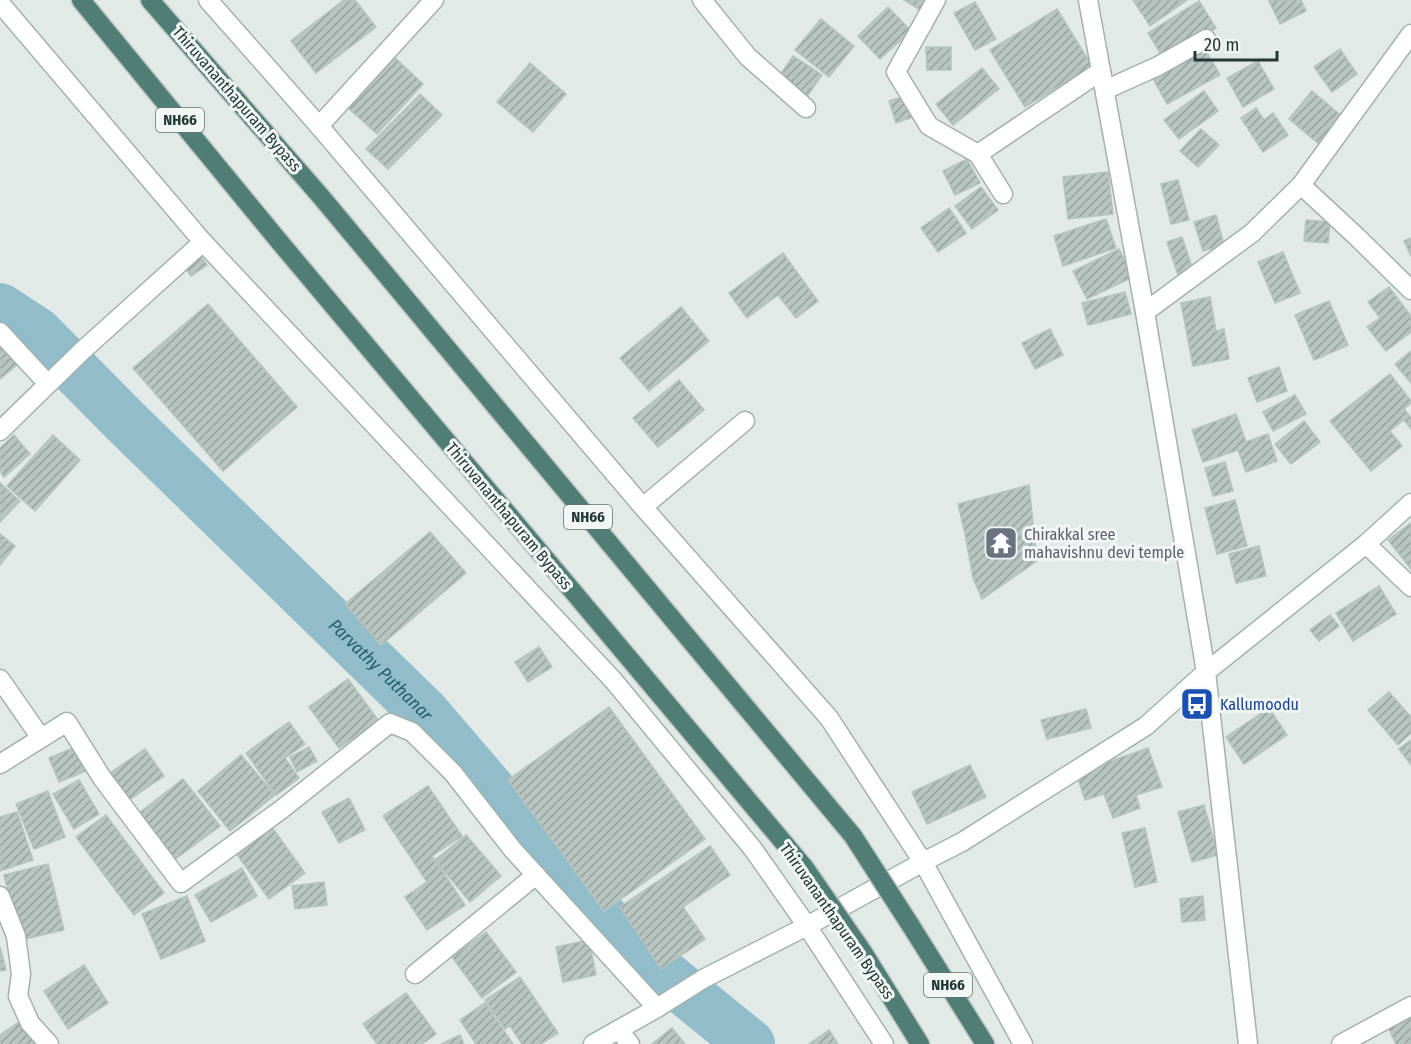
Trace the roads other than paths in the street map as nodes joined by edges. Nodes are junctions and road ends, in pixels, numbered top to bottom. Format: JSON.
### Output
{"nodes":[{"id":1,"x":81,"y":0,"type":"edge"},
{"id":2,"x":150,"y":0,"type":"edge"},
{"id":3,"x":208,"y":0,"type":"edge"},
{"id":4,"x":434,"y":0,"type":"edge"},
{"id":5,"x":702,"y":0,"type":"edge"},
{"id":6,"x":936,"y":0,"type":"edge"},
{"id":7,"x":1088,"y":0,"type":"edge"},
{"id":8,"x":0,"y":3,"type":"edge"},
{"id":9,"x":1411,"y":34,"type":"edge"},
{"id":10,"x":1206,"y":39,"type":"dead end"},
{"id":11,"x":1101,"y":70,"type":"junction"},
{"id":12,"x":1105,"y":90,"type":"junction"},
{"id":13,"x":806,"y":108,"type":"dead end"},
{"id":14,"x":319,"y":126,"type":"junction"},
{"id":15,"x":978,"y":154,"type":"junction"},
{"id":16,"x":1301,"y":185,"type":"junction"},
{"id":17,"x":1003,"y":194,"type":"dead end"},
{"id":18,"x":203,"y":242,"type":"junction"},
{"id":19,"x":1411,"y":290,"type":"edge"},
{"id":20,"x":1145,"y":312,"type":"junction"},
{"id":21,"x":0,"y":332,"type":"edge"},
{"id":22,"x":54,"y":379,"type":"junction"},
{"id":23,"x":745,"y":421,"type":"dead end"},
{"id":24,"x":0,"y":431,"type":"edge"},
{"id":25,"x":1411,"y":503,"type":"edge"},
{"id":26,"x":643,"y":507,"type":"junction"},
{"id":27,"x":1366,"y":544,"type":"junction"},
{"id":28,"x":1411,"y":587,"type":"edge"},
{"id":29,"x":1206,"y":672,"type":"junction"},
{"id":30,"x":0,"y":679,"type":"edge"},
{"id":31,"x":41,"y":738,"type":"junction"},
{"id":32,"x":0,"y":764,"type":"edge"},
{"id":33,"x":923,"y":862,"type":"junction"},
{"id":34,"x":536,"y":875,"type":"junction"},
{"id":35,"x":0,"y":896,"type":"edge"},
{"id":36,"x":807,"y":926,"type":"junction"},
{"id":37,"x":415,"y":974,"type":"dead end"},
{"id":38,"x":665,"y":1003,"type":"junction"},
{"id":39,"x":1411,"y":1006,"type":"edge"},
{"id":40,"x":624,"y":1037,"type":"edge"},
{"id":41,"x":49,"y":1044,"type":"edge"},
{"id":42,"x":594,"y":1044,"type":"edge"},
{"id":43,"x":884,"y":1044,"type":"edge"},
{"id":44,"x":920,"y":1044,"type":"edge"},
{"id":45,"x":985,"y":1044,"type":"edge"},
{"id":46,"x":1023,"y":1044,"type":"edge"},
{"id":47,"x":1248,"y":1044,"type":"edge"},
{"id":48,"x":1341,"y":1044,"type":"edge"}],
"edges":[{"from":1,"to":44,"type":"highway","name":"Thiruvananthapuram Bypass","number":"NH66","bridge":true},
{"from":2,"to":45,"type":"highway","name":"Thiruvananthapuram Bypass","number":"NH66","bridge":true},
{"from":3,"to":14,"type":"street"},
{"from":4,"to":14,"type":"street"},
{"from":5,"to":13,"type":"street"},
{"from":6,"to":15,"type":"street"},
{"from":7,"to":11,"type":"street"},
{"from":8,"to":18,"type":"street"},
{"from":9,"to":16,"type":"street"},
{"from":10,"to":12,"type":"street"},
{"from":11,"to":12,"type":"street"},
{"from":11,"to":15,"type":"street"},
{"from":12,"to":20,"type":"street"},
{"from":14,"to":26,"type":"street"},
{"from":15,"to":17,"type":"street"},
{"from":16,"to":19,"type":"street"},
{"from":16,"to":20,"type":"street"},
{"from":18,"to":22,"type":"street"},
{"from":18,"to":36,"type":"street"},
{"from":20,"to":29,"type":"street"},
{"from":21,"to":22,"type":"street"},
{"from":22,"to":24,"type":"street"},
{"from":23,"to":26,"type":"street"},
{"from":25,"to":27,"type":"street"},
{"from":26,"to":33,"type":"street"},
{"from":27,"to":28,"type":"street"},
{"from":27,"to":29,"type":"street"},
{"from":29,"to":33,"type":"street"},
{"from":29,"to":47,"type":"street"},
{"from":30,"to":31,"type":"street"},
{"from":31,"to":32,"type":"street"},
{"from":31,"to":34,"type":"street"},
{"from":33,"to":36,"type":"street"},
{"from":33,"to":46,"type":"street"},
{"from":34,"to":37,"type":"street"},
{"from":34,"to":38,"type":"street"},
{"from":35,"to":41,"type":"street"},
{"from":36,"to":38,"type":"street"},
{"from":36,"to":43,"type":"street"},
{"from":38,"to":40,"type":"street"},
{"from":39,"to":48,"type":"street"},
{"from":40,"to":42,"type":"street"}]}
